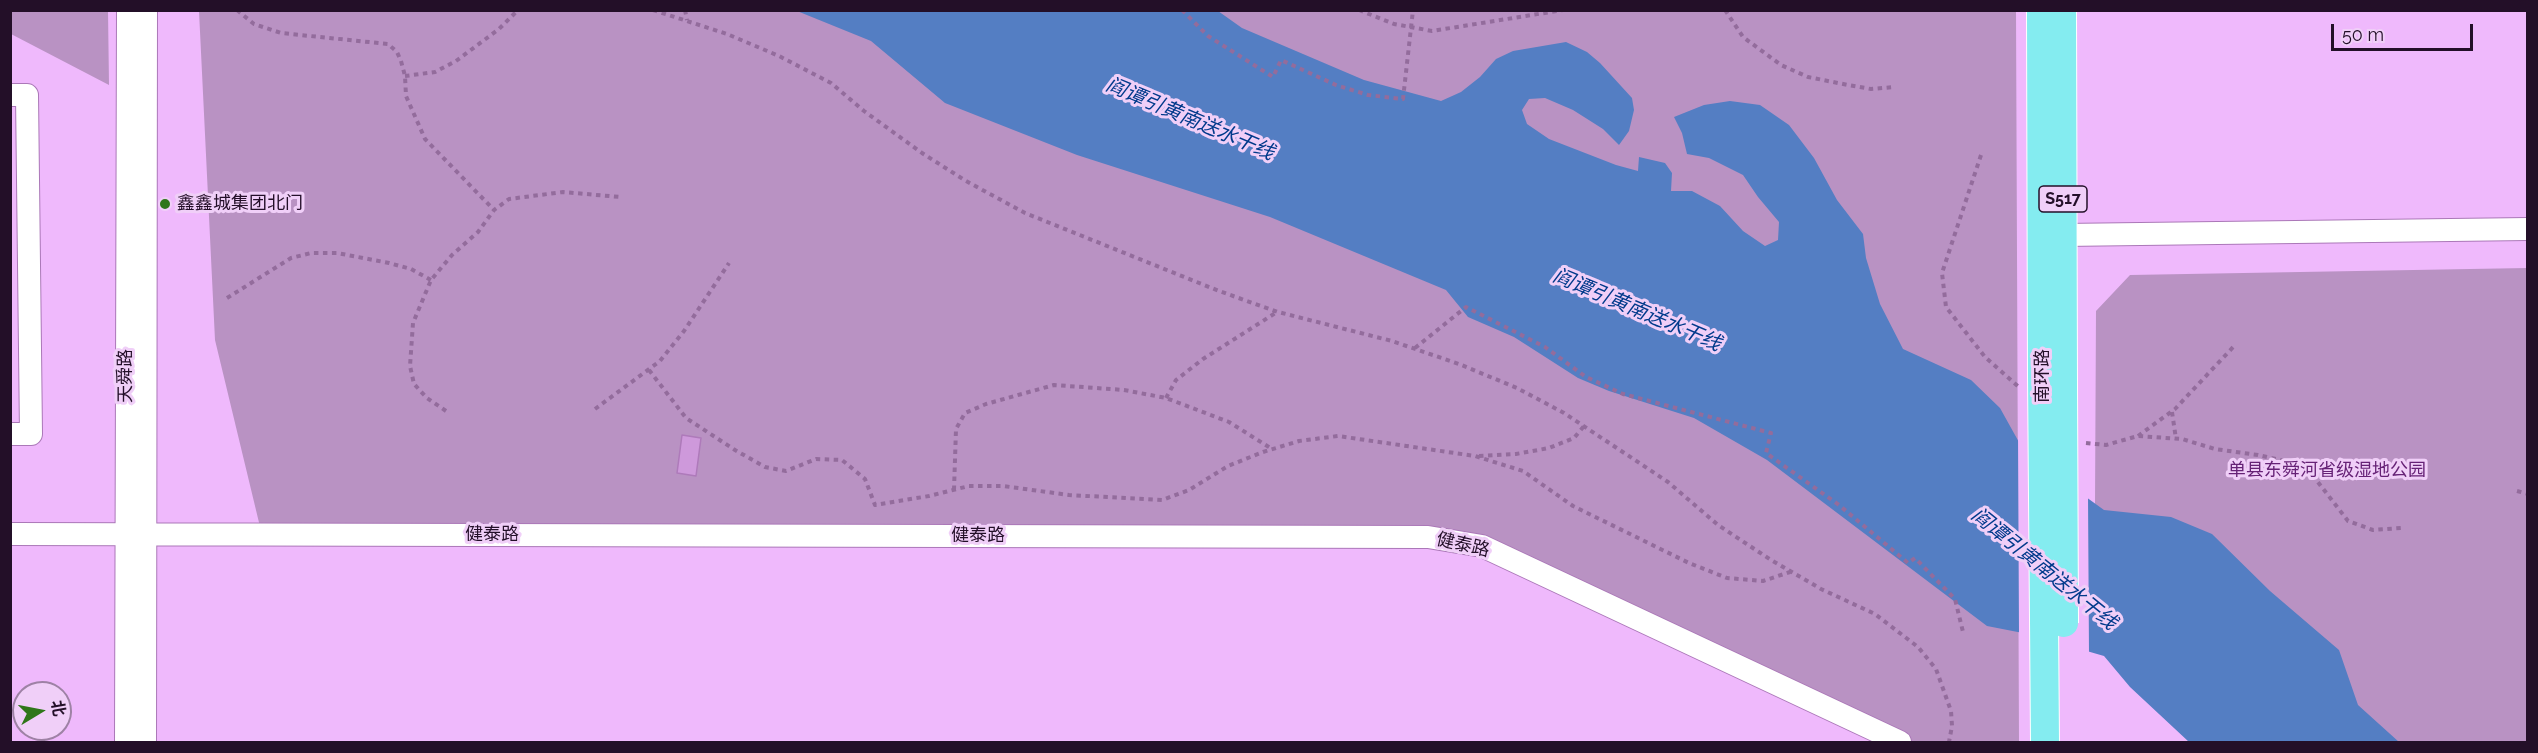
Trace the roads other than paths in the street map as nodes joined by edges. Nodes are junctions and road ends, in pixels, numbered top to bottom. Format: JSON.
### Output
{"nodes":[{"id":1,"x":128,"y":10,"type":"edge"},
{"id":2,"x":146,"y":10,"type":"edge"},
{"id":3,"x":2041,"y":10,"type":"edge"},
{"id":4,"x":2062,"y":10,"type":"edge"},
{"id":5,"x":10,"y":95,"type":"edge"},
{"id":6,"x":2528,"y":229,"type":"edge"},
{"id":7,"x":2063,"y":235,"type":"junction"},
{"id":8,"x":2043,"y":384,"type":"junction"},
{"id":9,"x":10,"y":434,"type":"edge"},
{"id":10,"x":10,"y":534,"type":"edge"},
{"id":11,"x":135,"y":535,"type":"junction"},
{"id":12,"x":126,"y":742,"type":"edge"},
{"id":13,"x":145,"y":742,"type":"edge"},
{"id":14,"x":1900,"y":742,"type":"edge"},
{"id":15,"x":2044,"y":742,"type":"edge"},
{"id":16,"x":2064,"y":742,"type":"edge"}],
"edges":[{"from":1,"to":11,"type":"street","name":"天舜路"},
{"from":2,"to":11,"type":"street","name":"天舜路"},
{"from":3,"to":8,"type":"main road","name":"南环路","number":"S517"},
{"from":4,"to":7,"type":"main road","name":"南环路","number":"S517"},
{"from":5,"to":9,"type":"street"},
{"from":6,"to":7,"type":"street"},
{"from":7,"to":8,"type":"main road","name":"南环路","number":"S517"},
{"from":8,"to":15,"type":"main road","name":"南环路","number":"S517","bridge":true},
{"from":8,"to":16,"type":"main road","name":"南环路","number":"S517","bridge":true},
{"from":10,"to":11,"type":"street","name":"健泰路"},
{"from":11,"to":12,"type":"street","name":"天舜路"},
{"from":11,"to":13,"type":"street","name":"天舜路"},
{"from":11,"to":14,"type":"street","name":"健泰路"}]}
